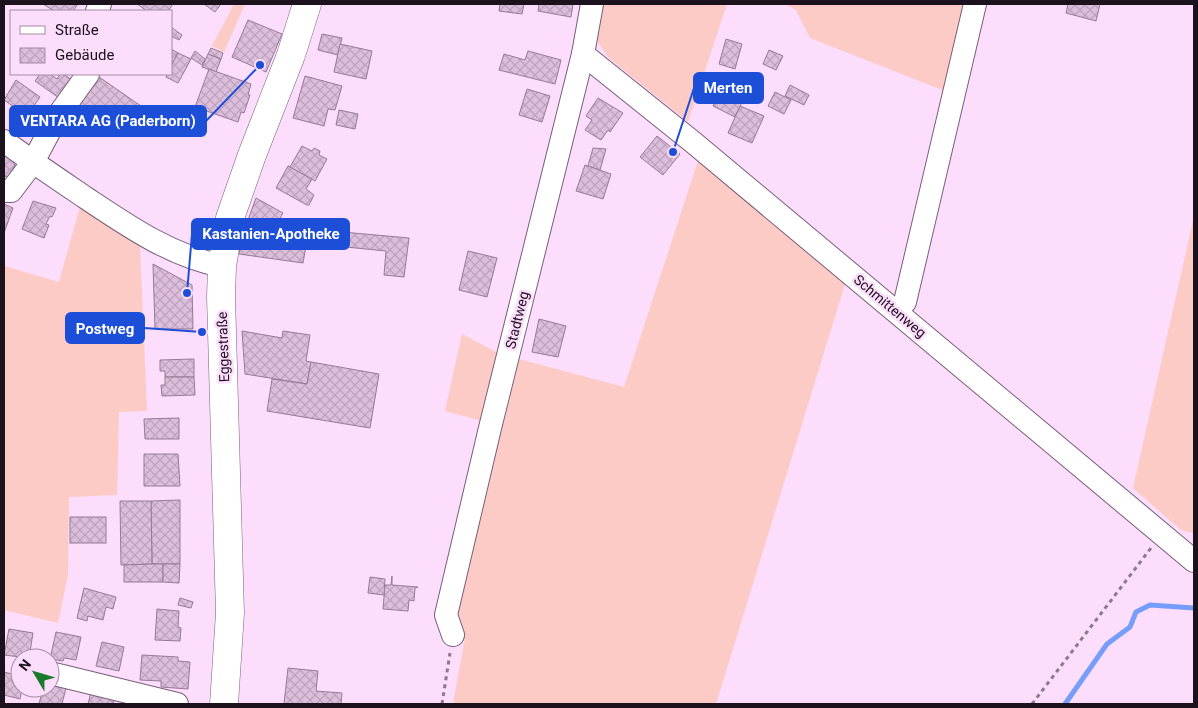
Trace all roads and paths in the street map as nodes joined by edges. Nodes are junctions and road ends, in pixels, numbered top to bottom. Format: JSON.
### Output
{"nodes":[{"id":1,"x":307,"y":4,"type":"edge"},
{"id":2,"x":592,"y":4,"type":"edge"},
{"id":3,"x":975,"y":4,"type":"edge"},
{"id":4,"x":583,"y":54,"type":"junction"},
{"id":5,"x":87,"y":75,"type":"edge"},
{"id":6,"x":4,"y":141,"type":"edge"},
{"id":7,"x":33,"y":162,"type":"junction"},
{"id":8,"x":4,"y":191,"type":"edge"},
{"id":9,"x":222,"y":266,"type":"junction"},
{"id":10,"x":896,"y":312,"type":"junction"},
{"id":11,"x":1162,"y":534,"type":"junction"},
{"id":12,"x":1194,"y":561,"type":"edge"},
{"id":13,"x":453,"y":636,"type":"joint"},
{"id":14,"x":60,"y":675,"type":"edge"},
{"id":15,"x":177,"y":704,"type":"edge"},
{"id":16,"x":224,"y":704,"type":"edge"},
{"id":17,"x":442,"y":704,"type":"edge"},
{"id":18,"x":1032,"y":704,"type":"edge"}],
"edges":[{"from":1,"to":9,"type":"main road","name":"Eggestraße"},
{"from":2,"to":4,"type":"street","name":"Stadtweg"},
{"from":3,"to":10,"type":"street"},
{"from":4,"to":10,"type":"street","name":"Schmittenweg"},
{"from":4,"to":13,"type":"street","name":"Stadtweg"},
{"from":5,"to":7,"type":"street"},
{"from":6,"to":7,"type":"street"},
{"from":7,"to":8,"type":"street"},
{"from":7,"to":9,"type":"street"},
{"from":9,"to":16,"type":"main road","name":"Eggestraße"},
{"from":10,"to":11,"type":"street","name":"Schmittenweg"},
{"from":11,"to":12,"type":"street","name":"Schmittenweg"},
{"from":11,"to":18,"type":"path"},
{"from":13,"to":17,"type":"path"},
{"from":14,"to":15,"type":"street"}]}
